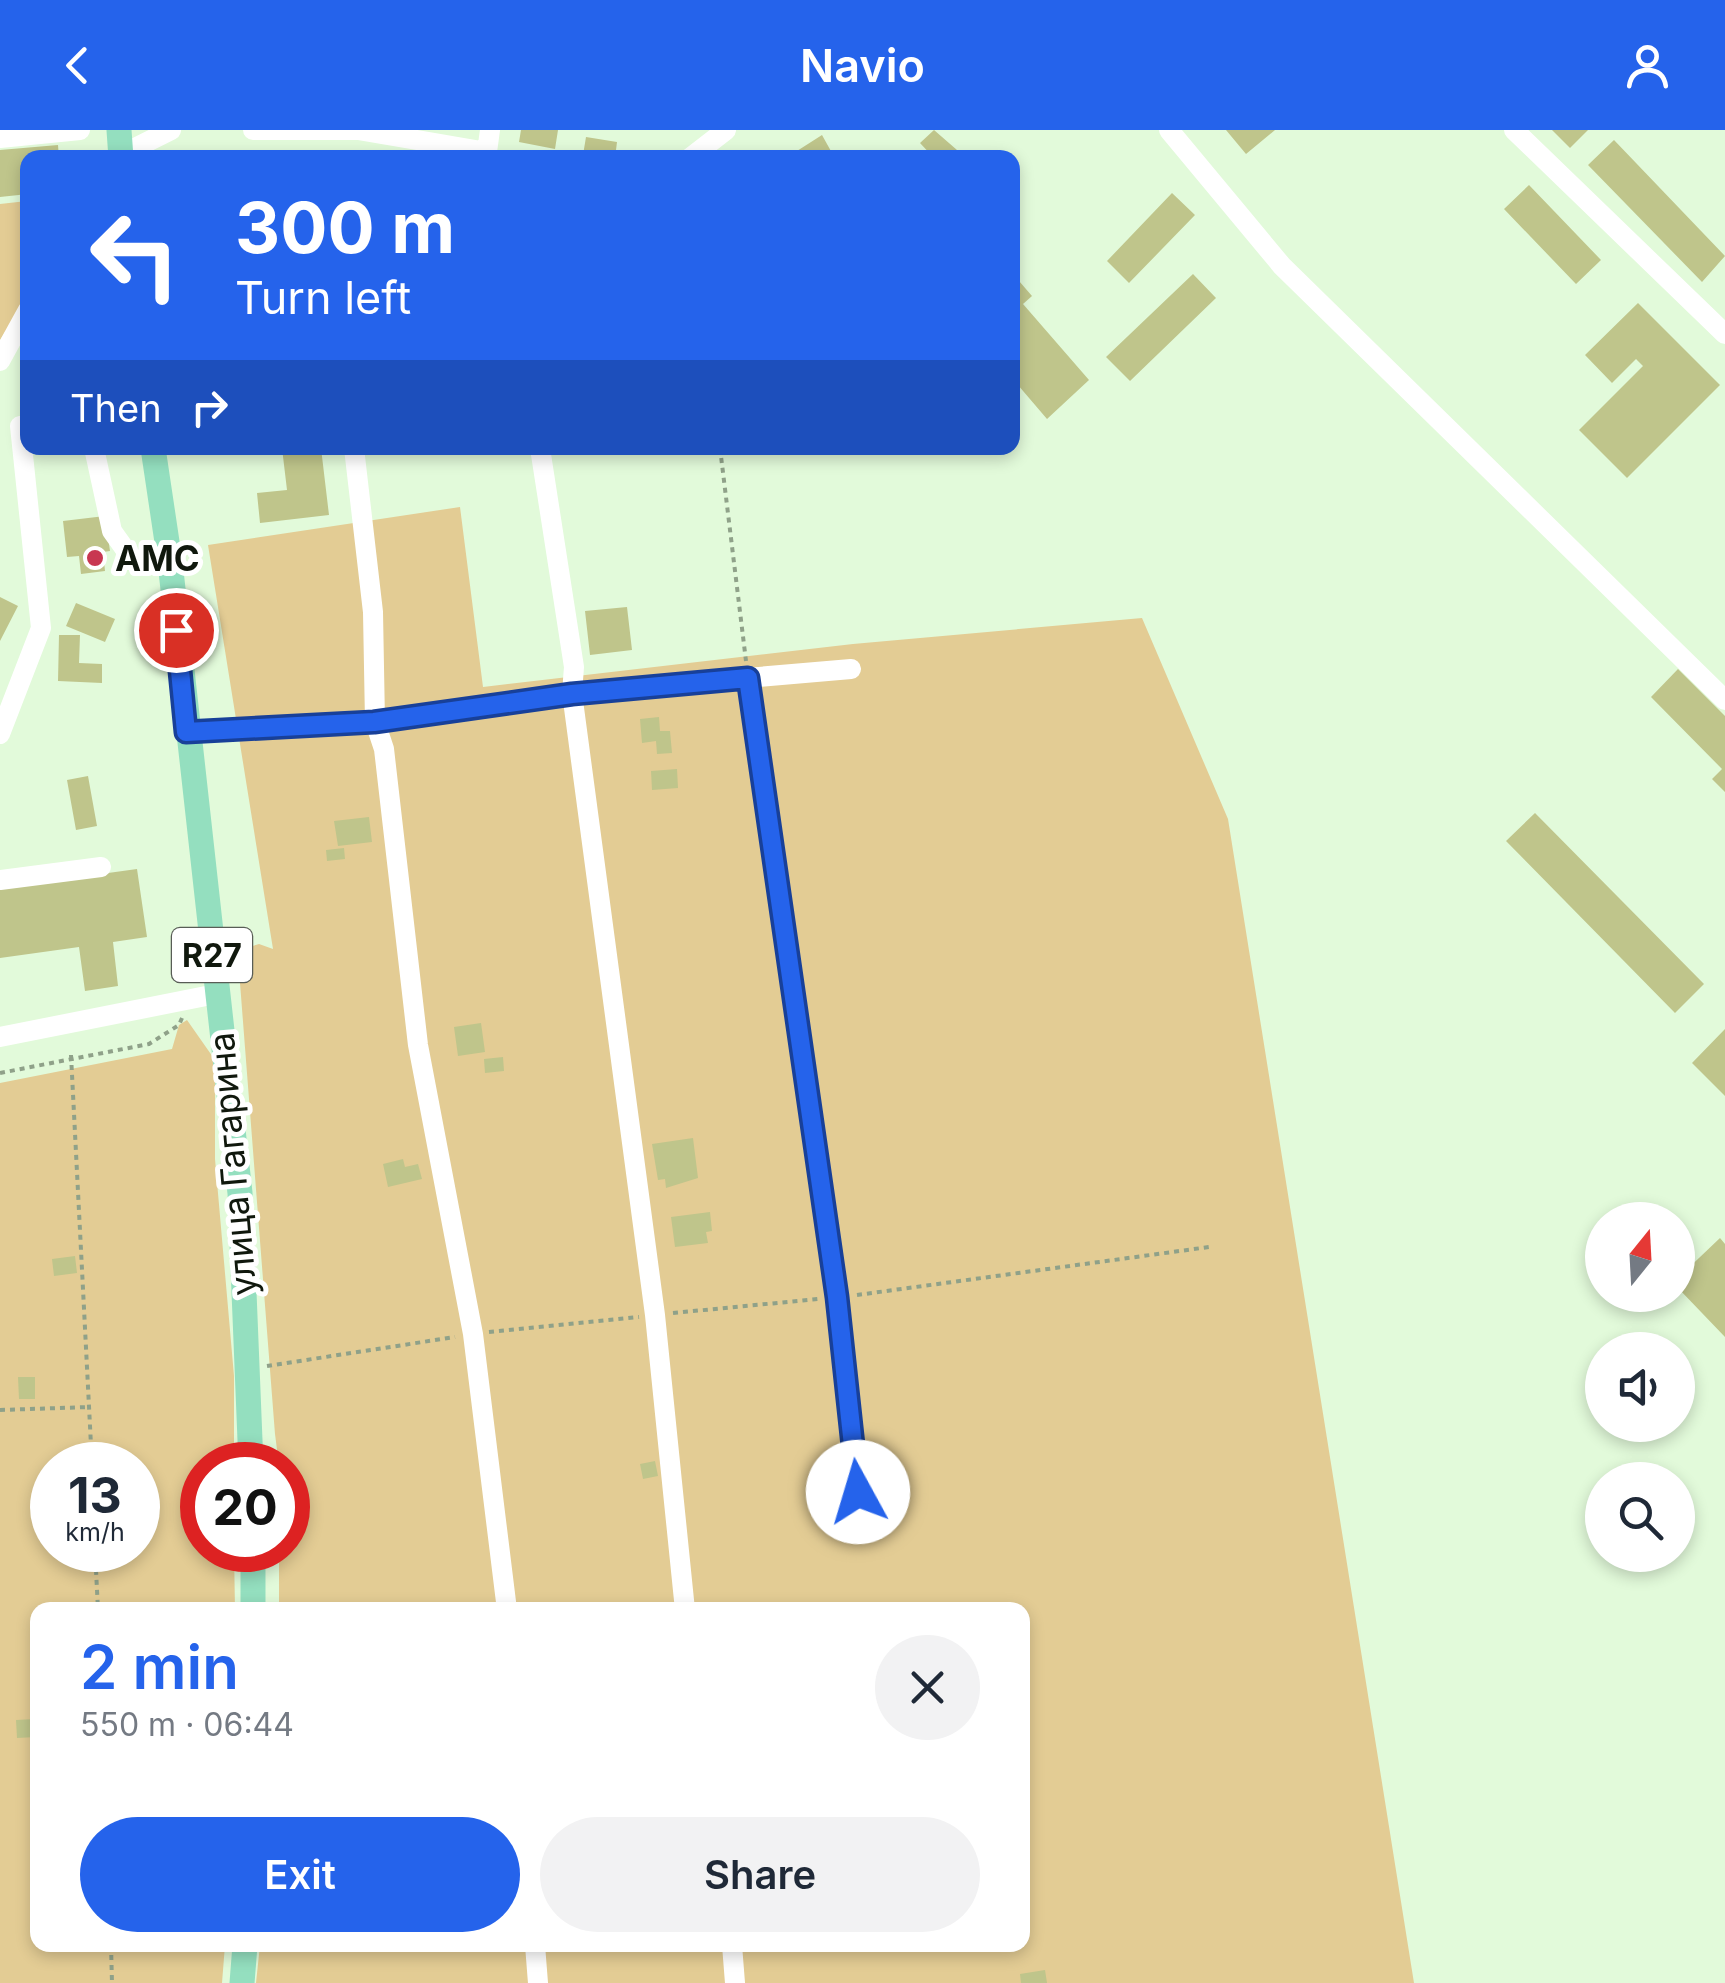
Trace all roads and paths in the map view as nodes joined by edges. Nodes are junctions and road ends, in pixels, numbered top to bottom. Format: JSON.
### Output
{"nodes":[{"id":1,"x":80,"y":130,"type":"edge"},
{"id":2,"x":171,"y":130,"type":"edge"},
{"id":3,"x":253,"y":130,"type":"edge"},
{"id":4,"x":726,"y":130,"type":"edge"},
{"id":5,"x":1169,"y":130,"type":"edge"},
{"id":6,"x":1514,"y":130,"type":"edge"},
{"id":7,"x":0,"y":138,"type":"edge"},
{"id":8,"x":120,"y":147,"type":"edge"},
{"id":9,"x":466,"y":150,"type":"edge"},
{"id":10,"x":700,"y":150,"type":"edge"},
{"id":11,"x":20,"y":325,"type":"edge"},
{"id":12,"x":1725,"y":334,"type":"edge"},
{"id":13,"x":0,"y":361,"type":"edge"},
{"id":14,"x":16,"y":427,"type":"edge"},
{"id":15,"x":96,"y":455,"type":"edge"},
{"id":16,"x":154,"y":455,"type":"edge"},
{"id":17,"x":355,"y":455,"type":"edge"},
{"id":18,"x":541,"y":455,"type":"edge"},
{"id":19,"x":721,"y":455,"type":"edge"},
{"id":20,"x":170,"y":562,"type":"junction"},
{"id":21,"x":851,"y":669,"type":"dead end"},
{"id":22,"x":748,"y":678,"type":"junction"},
{"id":23,"x":572,"y":694,"type":"junction"},
{"id":24,"x":1725,"y":700,"type":"edge"},
{"id":25,"x":374,"y":722,"type":"junction"},
{"id":26,"x":186,"y":732,"type":"junction"},
{"id":27,"x":0,"y":734,"type":"edge"},
{"id":28,"x":101,"y":867,"type":"dead end"},
{"id":29,"x":0,"y":880,"type":"edge"},
{"id":30,"x":216,"y":994,"type":"junction"},
{"id":31,"x":188,"y":999,"type":"junction"},
{"id":32,"x":0,"y":1037,"type":"edge"},
{"id":33,"x":71,"y":1056,"type":"junction"},
{"id":34,"x":0,"y":1073,"type":"edge"},
{"id":35,"x":1209,"y":1247,"type":"dead end"},
{"id":36,"x":837,"y":1297,"type":"junction"},
{"id":37,"x":656,"y":1315,"type":"junction"},
{"id":38,"x":474,"y":1334,"type":"junction"},
{"id":39,"x":247,"y":1369,"type":"junction"},
{"id":40,"x":90,"y":1406,"type":"junction"},
{"id":41,"x":0,"y":1410,"type":"edge"},
{"id":42,"x":91,"y":1442,"type":"edge"},
{"id":43,"x":251,"y":1442,"type":"edge"},
{"id":44,"x":863,"y":1531,"type":"dead end"},
{"id":45,"x":96,"y":1572,"type":"edge"},
{"id":46,"x":253,"y":1572,"type":"edge"},
{"id":47,"x":98,"y":1602,"type":"edge"},
{"id":48,"x":253,"y":1602,"type":"edge"},
{"id":49,"x":506,"y":1602,"type":"edge"},
{"id":50,"x":684,"y":1602,"type":"edge"},
{"id":51,"x":110,"y":1952,"type":"edge"},
{"id":52,"x":244,"y":1952,"type":"edge"},
{"id":53,"x":536,"y":1952,"type":"edge"},
{"id":54,"x":733,"y":1952,"type":"edge"},
{"id":55,"x":112,"y":1983,"type":"edge"},
{"id":56,"x":242,"y":1983,"type":"edge"},
{"id":57,"x":538,"y":1983,"type":"edge"},
{"id":58,"x":735,"y":1983,"type":"edge"}],
"edges":[{"from":1,"to":7,"type":"lane"},
{"from":2,"to":8,"type":"lane"},
{"from":3,"to":9,"type":"lane"},
{"from":4,"to":10,"type":"lane"},
{"from":5,"to":24,"type":"lane"},
{"from":6,"to":12,"type":"lane"},
{"from":11,"to":13,"type":"lane"},
{"from":14,"to":27,"type":"lane"},
{"from":15,"to":20,"type":"lane"},
{"from":16,"to":20,"type":"main road","name":"улица Гагарина","number":"R27"},
{"from":17,"to":25,"type":"lane"},
{"from":18,"to":23,"type":"lane"},
{"from":19,"to":22,"type":"path"},
{"from":20,"to":26,"type":"main road","name":"улица Гагарина","number":"R27"},
{"from":21,"to":22,"type":"lane"},
{"from":22,"to":23,"type":"lane"},
{"from":22,"to":36,"type":"lane"},
{"from":23,"to":25,"type":"lane"},
{"from":23,"to":37,"type":"lane"},
{"from":25,"to":26,"type":"lane"},
{"from":25,"to":38,"type":"lane"},
{"from":26,"to":30,"type":"main road","name":"улица Гагарина","number":"R27"},
{"from":28,"to":29,"type":"lane"},
{"from":30,"to":31,"type":"lane"},
{"from":30,"to":39,"type":"main road","name":"улица Гагарина","number":"R27"},
{"from":31,"to":32,"type":"lane"},
{"from":31,"to":33,"type":"path"},
{"from":33,"to":34,"type":"path"},
{"from":33,"to":40,"type":"path"},
{"from":35,"to":36,"type":"path"},
{"from":36,"to":37,"type":"path"},
{"from":36,"to":44,"type":"lane"},
{"from":37,"to":38,"type":"path"},
{"from":37,"to":50,"type":"lane"},
{"from":38,"to":39,"type":"path"},
{"from":38,"to":49,"type":"lane"},
{"from":39,"to":43,"type":"main road","name":"улица Гагарина","number":"R27"},
{"from":40,"to":41,"type":"path"},
{"from":40,"to":42,"type":"path"},
{"from":45,"to":47,"type":"path"},
{"from":46,"to":48,"type":"main road"},
{"from":51,"to":55,"type":"path"},
{"from":52,"to":56,"type":"main road"},
{"from":53,"to":57,"type":"lane"},
{"from":54,"to":58,"type":"lane"}]}
